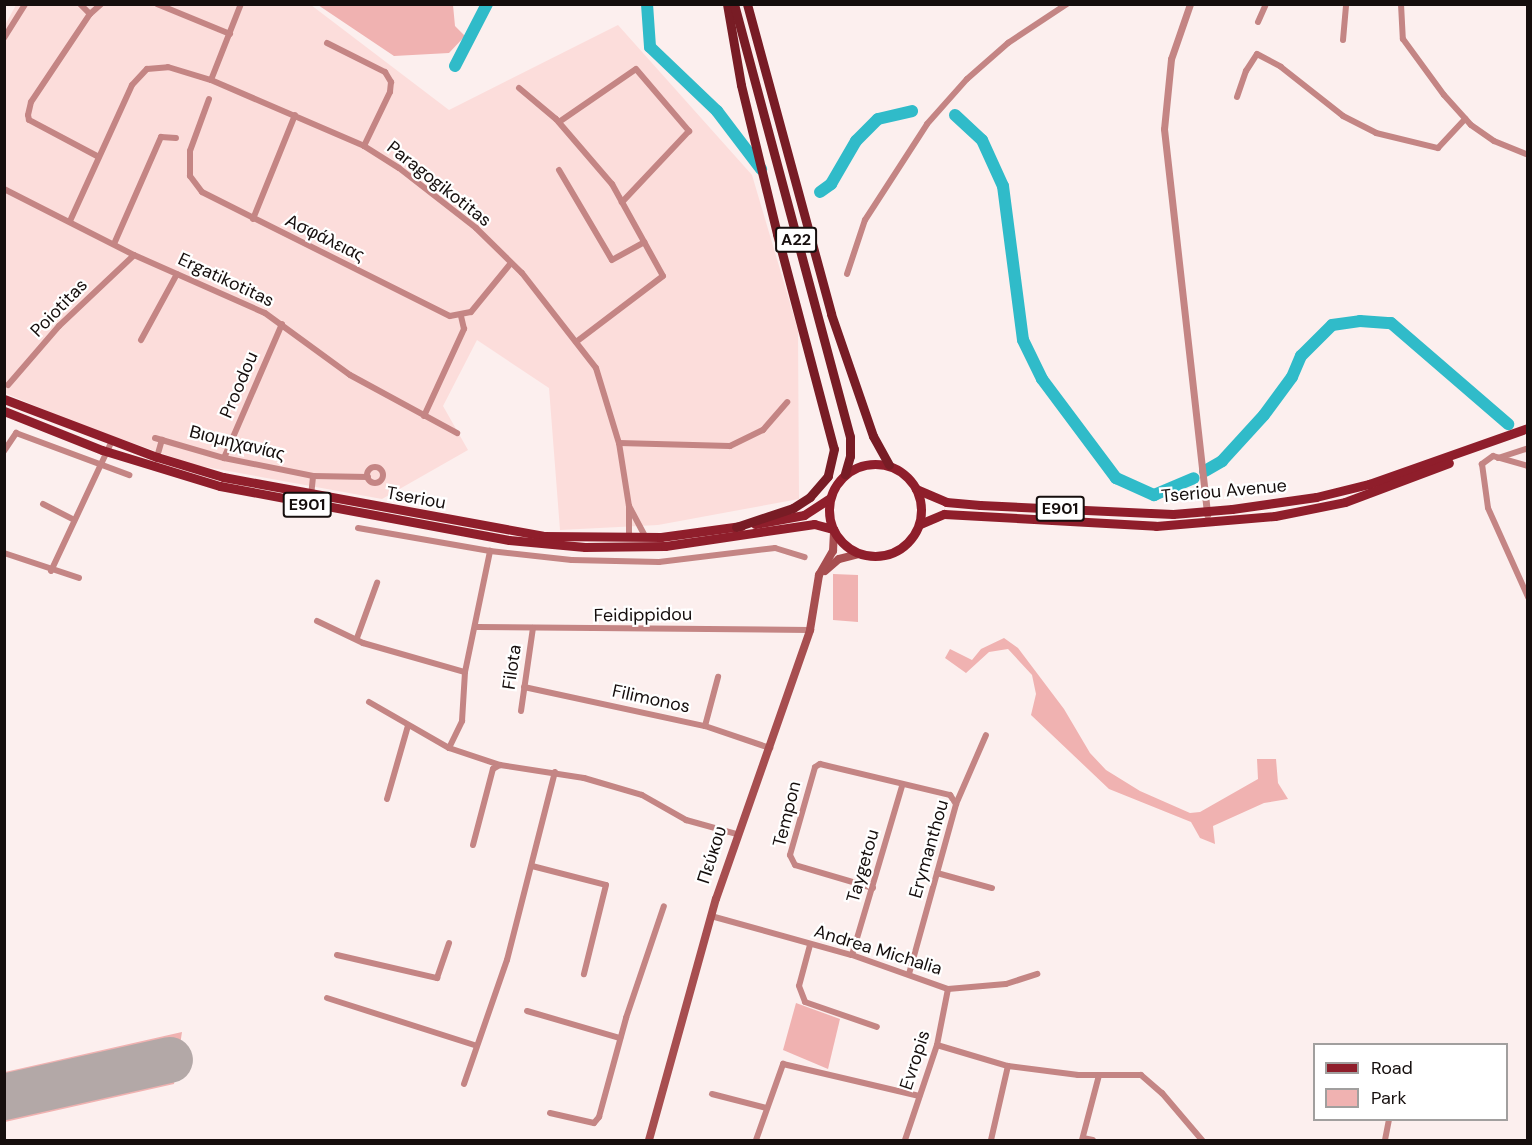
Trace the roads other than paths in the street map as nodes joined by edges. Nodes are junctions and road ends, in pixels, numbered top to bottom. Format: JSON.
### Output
{"nodes":[{"id":1,"x":25,"y":4,"type":"edge"},
{"id":2,"x":80,"y":4,"type":"edge"},
{"id":3,"x":101,"y":4,"type":"edge"},
{"id":4,"x":157,"y":4,"type":"edge"},
{"id":5,"x":241,"y":4,"type":"edge"},
{"id":6,"x":727,"y":4,"type":"edge"},
{"id":7,"x":734,"y":4,"type":"edge"},
{"id":8,"x":747,"y":4,"type":"edge"},
{"id":9,"x":1067,"y":4,"type":"edge"},
{"id":10,"x":1190,"y":4,"type":"edge"},
{"id":11,"x":1266,"y":4,"type":"edge"},
{"id":12,"x":1346,"y":4,"type":"edge"},
{"id":13,"x":1401,"y":4,"type":"edge"},
{"id":14,"x":90,"y":14,"type":"junction"},
{"id":15,"x":1258,"y":22,"type":"dead end"},
{"id":16,"x":230,"y":34,"type":"junction"},
{"id":17,"x":4,"y":38,"type":"edge"},
{"id":18,"x":1343,"y":40,"type":"dead end"},
{"id":19,"x":327,"y":43,"type":"dead end"},
{"id":20,"x":211,"y":80,"type":"junction"},
{"id":21,"x":519,"y":88,"type":"dead end"},
{"id":22,"x":1238,"y":96,"type":"dead end"},
{"id":23,"x":208,"y":99,"type":"dead end"},
{"id":24,"x":295,"y":115,"type":"junction"},
{"id":25,"x":1465,"y":119,"type":"junction"},
{"id":26,"x":559,"y":122,"type":"junction"},
{"id":27,"x":176,"y":138,"type":"dead end"},
{"id":28,"x":364,"y":146,"type":"junction"},
{"id":29,"x":1527,"y":155,"type":"edge"},
{"id":30,"x":97,"y":156,"type":"junction"},
{"id":31,"x":559,"y":170,"type":"dead end"},
{"id":32,"x":4,"y":189,"type":"edge"},
{"id":33,"x":622,"y":202,"type":"junction"},
{"id":34,"x":253,"y":219,"type":"junction"},
{"id":35,"x":70,"y":221,"type":"junction"},
{"id":36,"x":644,"y":242,"type":"junction"},
{"id":37,"x":114,"y":244,"type":"junction"},
{"id":38,"x":134,"y":255,"type":"junction"},
{"id":39,"x":511,"y":263,"type":"junction"},
{"id":40,"x":177,"y":274,"type":"junction"},
{"id":41,"x":847,"y":274,"type":"dead end"},
{"id":42,"x":461,"y":316,"type":"junction"},
{"id":43,"x":282,"y":324,"type":"junction"},
{"id":44,"x":141,"y":340,"type":"dead end"},
{"id":45,"x":576,"y":342,"type":"junction"},
{"id":46,"x":8,"y":386,"type":"dead end"},
{"id":47,"x":4,"y":399,"type":"edge"},
{"id":48,"x":787,"y":402,"type":"dead end"},
{"id":49,"x":4,"y":411,"type":"edge"},
{"id":50,"x":424,"y":416,"type":"junction"},
{"id":51,"x":26,"y":420,"type":"junction"},
{"id":52,"x":1527,"y":428,"type":"edge"},
{"id":53,"x":457,"y":432,"type":"dead end"},
{"id":54,"x":16,"y":433,"type":"junction"},
{"id":55,"x":155,"y":438,"type":"dead end"},
{"id":56,"x":162,"y":440,"type":"junction"},
{"id":57,"x":112,"y":441,"type":"junction"},
{"id":58,"x":619,"y":443,"type":"junction"},
{"id":59,"x":1477,"y":448,"type":"junction"},
{"id":60,"x":1527,"y":448,"type":"edge"},
{"id":61,"x":4,"y":451,"type":"edge"},
{"id":62,"x":107,"y":452,"type":"junction"},
{"id":63,"x":157,"y":457,"type":"junction"},
{"id":64,"x":225,"y":458,"type":"junction"},
{"id":65,"x":1498,"y":458,"type":"junction"},
{"id":66,"x":1484,"y":459,"type":"junction"},
{"id":67,"x":101,"y":465,"type":"junction"},
{"id":68,"x":889,"y":465,"type":"junction"},
{"id":69,"x":1527,"y":466,"type":"edge"},
{"id":70,"x":845,"y":474,"type":"junction"},
{"id":71,"x":129,"y":475,"type":"dead end"},
{"id":72,"x":313,"y":476,"type":"junction"},
{"id":73,"x":368,"y":477,"type":"dead end"},
{"id":74,"x":916,"y":489,"type":"junction"},
{"id":75,"x":311,"y":496,"type":"junction"},
{"id":76,"x":830,"y":498,"type":"junction"},
{"id":77,"x":43,"y":504,"type":"dead end"},
{"id":78,"x":629,"y":506,"type":"junction"},
{"id":79,"x":1207,"y":511,"type":"junction"},
{"id":80,"x":74,"y":520,"type":"junction"},
{"id":81,"x":1208,"y":523,"type":"junction"},
{"id":82,"x":920,"y":524,"type":"junction"},
{"id":83,"x":736,"y":527,"type":"junction"},
{"id":84,"x":358,"y":528,"type":"dead end"},
{"id":85,"x":833,"y":531,"type":"junction"},
{"id":86,"x":646,"y":537,"type":"junction"},
{"id":87,"x":629,"y":538,"type":"junction"},
{"id":88,"x":490,"y":551,"type":"junction"},
{"id":89,"x":4,"y":553,"type":"edge"},
{"id":90,"x":859,"y":554,"type":"junction"},
{"id":91,"x":805,"y":557,"type":"dead end"},
{"id":92,"x":51,"y":571,"type":"junction"},
{"id":93,"x":79,"y":578,"type":"dead end"},
{"id":94,"x":377,"y":583,"type":"dead end"},
{"id":95,"x":817,"y":583,"type":"junction"},
{"id":96,"x":1527,"y":597,"type":"edge"},
{"id":97,"x":317,"y":621,"type":"dead end"},
{"id":98,"x":477,"y":627,"type":"junction"},
{"id":99,"x":533,"y":628,"type":"junction"},
{"id":100,"x":810,"y":630,"type":"junction"},
{"id":101,"x":357,"y":638,"type":"junction"},
{"id":102,"x":465,"y":672,"type":"junction"},
{"id":103,"x":718,"y":677,"type":"dead end"},
{"id":104,"x":524,"y":687,"type":"junction"},
{"id":105,"x":369,"y":702,"type":"dead end"},
{"id":106,"x":521,"y":711,"type":"dead end"},
{"id":107,"x":408,"y":726,"type":"junction"},
{"id":108,"x":705,"y":726,"type":"junction"},
{"id":109,"x":986,"y":735,"type":"dead end"},
{"id":110,"x":449,"y":748,"type":"junction"},
{"id":111,"x":770,"y":748,"type":"junction"},
{"id":112,"x":500,"y":765,"type":"junction"},
{"id":113,"x":555,"y":772,"type":"junction"},
{"id":114,"x":902,"y":786,"type":"junction"},
{"id":115,"x":387,"y":799,"type":"dead end"},
{"id":116,"x":956,"y":804,"type":"junction"},
{"id":117,"x":736,"y":834,"type":"junction"},
{"id":118,"x":473,"y":845,"type":"dead end"},
{"id":119,"x":531,"y":866,"type":"junction"},
{"id":120,"x":937,"y":873,"type":"junction"},
{"id":121,"x":873,"y":888,"type":"junction"},
{"id":122,"x":992,"y":888,"type":"dead end"},
{"id":123,"x":664,"y":906,"type":"dead end"},
{"id":124,"x":711,"y":915,"type":"junction"},
{"id":125,"x":448,"y":943,"type":"dead end"},
{"id":126,"x":810,"y":945,"type":"junction"},
{"id":127,"x":337,"y":955,"type":"dead end"},
{"id":128,"x":852,"y":955,"type":"junction"},
{"id":129,"x":584,"y":974,"type":"dead end"},
{"id":130,"x":909,"y":974,"type":"junction"},
{"id":131,"x":1037,"y":974,"type":"dead end"},
{"id":132,"x":948,"y":989,"type":"junction"},
{"id":133,"x":327,"y":998,"type":"dead end"},
{"id":134,"x":527,"y":1011,"type":"dead end"},
{"id":135,"x":877,"y":1027,"type":"dead end"},
{"id":136,"x":620,"y":1038,"type":"junction"},
{"id":137,"x":937,"y":1045,"type":"junction"},
{"id":138,"x":477,"y":1046,"type":"junction"},
{"id":139,"x":1008,"y":1066,"type":"junction"},
{"id":140,"x":1099,"y":1075,"type":"junction"},
{"id":141,"x":464,"y":1084,"type":"dead end"},
{"id":142,"x":712,"y":1094,"type":"dead end"},
{"id":143,"x":919,"y":1096,"type":"junction"},
{"id":144,"x":766,"y":1108,"type":"junction"},
{"id":145,"x":550,"y":1113,"type":"dead end"},
{"id":146,"x":1389,"y":1121,"type":"edge"},
{"id":147,"x":1082,"y":1139,"type":"edge"},
{"id":148,"x":649,"y":1140,"type":"edge"},
{"id":149,"x":756,"y":1140,"type":"edge"},
{"id":150,"x":905,"y":1140,"type":"edge"},
{"id":151,"x":991,"y":1140,"type":"edge"},
{"id":152,"x":1093,"y":1140,"type":"edge"},
{"id":153,"x":1202,"y":1140,"type":"edge"},
{"id":154,"x":1385,"y":1140,"type":"edge"}],
"edges":[{"from":1,"to":17,"type":"street"},
{"from":2,"to":14,"type":"street"},
{"from":3,"to":14,"type":"street"},
{"from":4,"to":16,"type":"street"},
{"from":5,"to":16,"type":"street"},
{"from":6,"to":83,"type":"highway"},
{"from":7,"to":70,"type":"highway","number":"A22"},
{"from":8,"to":68,"type":"highway","number":"A22"},
{"from":9,"to":41,"type":"street"},
{"from":10,"to":79,"type":"street"},
{"from":11,"to":15,"type":"street"},
{"from":12,"to":18,"type":"street"},
{"from":13,"to":25,"type":"street"},
{"from":14,"to":30,"type":"street"},
{"from":16,"to":20,"type":"street"},
{"from":19,"to":28,"type":"street"},
{"from":20,"to":24,"type":"street","name":"Paragogikotitas"},
{"from":20,"to":30,"type":"street","name":"Paragogikotitas"},
{"from":21,"to":26,"type":"street"},
{"from":22,"to":25,"type":"street"},
{"from":23,"to":34,"type":"street","name":"Ασφάλειας"},
{"from":24,"to":28,"type":"street","name":"Paragogikotitas"},
{"from":24,"to":34,"type":"street"},
{"from":25,"to":29,"type":"street"},
{"from":26,"to":33,"type":"street"},
{"from":26,"to":33,"type":"street"},
{"from":27,"to":37,"type":"street"},
{"from":28,"to":39,"type":"street","name":"Paragogikotitas"},
{"from":30,"to":35,"type":"street","name":"Paragogikotitas"},
{"from":31,"to":36,"type":"street"},
{"from":32,"to":35,"type":"street","name":"Ergatikotitas"},
{"from":33,"to":36,"type":"street"},
{"from":34,"to":42,"type":"street","name":"Ασφάλειας"},
{"from":35,"to":37,"type":"street","name":"Ergatikotitas"},
{"from":36,"to":45,"type":"street"},
{"from":37,"to":38,"type":"street","name":"Ergatikotitas"},
{"from":38,"to":40,"type":"street","name":"Ergatikotitas"},
{"from":38,"to":46,"type":"street","name":"Poiotitas"},
{"from":39,"to":42,"type":"street"},
{"from":39,"to":45,"type":"street","name":"Paragogikotitas"},
{"from":40,"to":43,"type":"street","name":"Ergatikotitas"},
{"from":40,"to":44,"type":"street"},
{"from":42,"to":50,"type":"street"},
{"from":43,"to":50,"type":"street","name":"Ergatikotitas"},
{"from":43,"to":64,"type":"street","name":"Proodou"},
{"from":45,"to":58,"type":"street","name":"Paragogikotitas"},
{"from":47,"to":57,"type":"main road","name":"Tseriou","number":"E901"},
{"from":48,"to":58,"type":"street"},
{"from":49,"to":51,"type":"main road","name":"Tseriou","number":"E901"},
{"from":50,"to":53,"type":"street","name":"Ergatikotitas"},
{"from":51,"to":54,"type":"street"},
{"from":51,"to":62,"type":"main road","name":"Tseriou","number":"E901"},
{"from":52,"to":59,"type":"main road","name":"Tseriou Avenue","number":"E901"},
{"from":54,"to":61,"type":"street"},
{"from":54,"to":67,"type":"street"},
{"from":55,"to":56,"type":"street","name":"Βιομηχανίας"},
{"from":56,"to":63,"type":"street"},
{"from":56,"to":64,"type":"street","name":"Βιομηχανίας"},
{"from":57,"to":62,"type":"street"},
{"from":57,"to":63,"type":"main road","name":"Tseriou","number":"E901"},
{"from":58,"to":78,"type":"street","name":"Paragogikotitas"},
{"from":59,"to":66,"type":"street"},
{"from":59,"to":79,"type":"main road","name":"Tseriou Avenue","number":"E901"},
{"from":59,"to":81,"type":"main road","name":"Tseriou Avenue","number":"E901"},
{"from":60,"to":65,"type":"street"},
{"from":62,"to":67,"type":"street"},
{"from":62,"to":85,"type":"main road","name":"Tseriou","number":"E901"},
{"from":63,"to":75,"type":"main road","name":"Tseriou","number":"E901"},
{"from":64,"to":72,"type":"street","name":"Βιομηχανίας"},
{"from":65,"to":66,"type":"street"},
{"from":65,"to":69,"type":"street"},
{"from":66,"to":96,"type":"street"},
{"from":67,"to":71,"type":"street"},
{"from":67,"to":80,"type":"street"},
{"from":68,"to":70,"type":"main road"},
{"from":68,"to":74,"type":"main road"},
{"from":70,"to":76,"type":"main road"},
{"from":72,"to":73,"type":"street","name":"Βιομηχανίας"},
{"from":72,"to":75,"type":"street"},
{"from":74,"to":79,"type":"main road","name":"Tseriou Avenue","number":"E901"},
{"from":74,"to":82,"type":"main road"},
{"from":75,"to":87,"type":"main road","name":"Tseriou","number":"E901"},
{"from":76,"to":83,"type":"main road","name":"Tseriou","number":"E901"},
{"from":76,"to":85,"type":"main road"},
{"from":77,"to":80,"type":"street"},
{"from":78,"to":86,"type":"street"},
{"from":78,"to":87,"type":"street","name":"Paragogikotitas"},
{"from":79,"to":81,"type":"street"},
{"from":80,"to":92,"type":"street"},
{"from":81,"to":82,"type":"main road","name":"Tseriou Avenue","number":"E901"},
{"from":82,"to":90,"type":"main road"},
{"from":83,"to":86,"type":"main road","name":"Tseriou","number":"E901"},
{"from":84,"to":88,"type":"street"},
{"from":85,"to":90,"type":"main road"},
{"from":85,"to":95,"type":"main road","name":"Πεύκου"},
{"from":86,"to":87,"type":"main road","name":"Tseriou","number":"E901"},
{"from":88,"to":91,"type":"street"},
{"from":88,"to":98,"type":"street"},
{"from":89,"to":92,"type":"street"},
{"from":90,"to":95,"type":"main road"},
{"from":92,"to":93,"type":"street"},
{"from":94,"to":101,"type":"street"},
{"from":95,"to":100,"type":"main road","name":"Πεύκου"},
{"from":97,"to":101,"type":"street"},
{"from":98,"to":99,"type":"street","name":"Feidippidou"},
{"from":98,"to":102,"type":"street"},
{"from":99,"to":100,"type":"street","name":"Feidippidou"},
{"from":99,"to":104,"type":"street","name":"Filota"},
{"from":100,"to":111,"type":"main road","name":"Πεύκου"},
{"from":101,"to":102,"type":"street"},
{"from":102,"to":110,"type":"street"},
{"from":103,"to":108,"type":"street"},
{"from":104,"to":106,"type":"street","name":"Filota"},
{"from":104,"to":108,"type":"street","name":"Filimonos"},
{"from":105,"to":107,"type":"street"},
{"from":107,"to":110,"type":"street"},
{"from":107,"to":115,"type":"street"},
{"from":108,"to":111,"type":"street","name":"Filimonos"},
{"from":109,"to":116,"type":"street","name":"Erymanthou"},
{"from":110,"to":112,"type":"street"},
{"from":111,"to":117,"type":"main road","name":"Πεύκου"},
{"from":112,"to":113,"type":"street"},
{"from":112,"to":118,"type":"street"},
{"from":113,"to":117,"type":"street"},
{"from":113,"to":119,"type":"street"},
{"from":114,"to":116,"type":"street","name":"Tempon"},
{"from":114,"to":121,"type":"street","name":"Taygetou"},
{"from":114,"to":121,"type":"street","name":"Tempon"},
{"from":116,"to":120,"type":"street","name":"Erymanthou"},
{"from":117,"to":124,"type":"main road","name":"Πεύκου"},
{"from":119,"to":129,"type":"street"},
{"from":119,"to":138,"type":"street"},
{"from":120,"to":122,"type":"street"},
{"from":120,"to":130,"type":"street","name":"Erymanthou"},
{"from":121,"to":128,"type":"street","name":"Taygetou"},
{"from":123,"to":136,"type":"street"},
{"from":124,"to":126,"type":"street","name":"Andrea Michalia"},
{"from":124,"to":148,"type":"main road","name":"Πεύκου"},
{"from":125,"to":127,"type":"street"},
{"from":126,"to":128,"type":"street","name":"Andrea Michalia"},
{"from":126,"to":135,"type":"street"},
{"from":128,"to":130,"type":"street","name":"Andrea Michalia"},
{"from":130,"to":132,"type":"street","name":"Andrea Michalia"},
{"from":131,"to":132,"type":"street","name":"Andrea Michalia"},
{"from":132,"to":137,"type":"street","name":"Evropis"},
{"from":133,"to":138,"type":"street"},
{"from":134,"to":136,"type":"street"},
{"from":136,"to":145,"type":"street"},
{"from":137,"to":139,"type":"street"},
{"from":137,"to":143,"type":"street","name":"Evropis"},
{"from":138,"to":141,"type":"street"},
{"from":139,"to":140,"type":"street"},
{"from":139,"to":151,"type":"street"},
{"from":140,"to":147,"type":"street"},
{"from":140,"to":153,"type":"street"},
{"from":142,"to":144,"type":"street"},
{"from":143,"to":144,"type":"street"},
{"from":143,"to":150,"type":"street","name":"Evropis"},
{"from":144,"to":149,"type":"street"},
{"from":146,"to":154,"type":"street"},
{"from":147,"to":152,"type":"street"}]}
